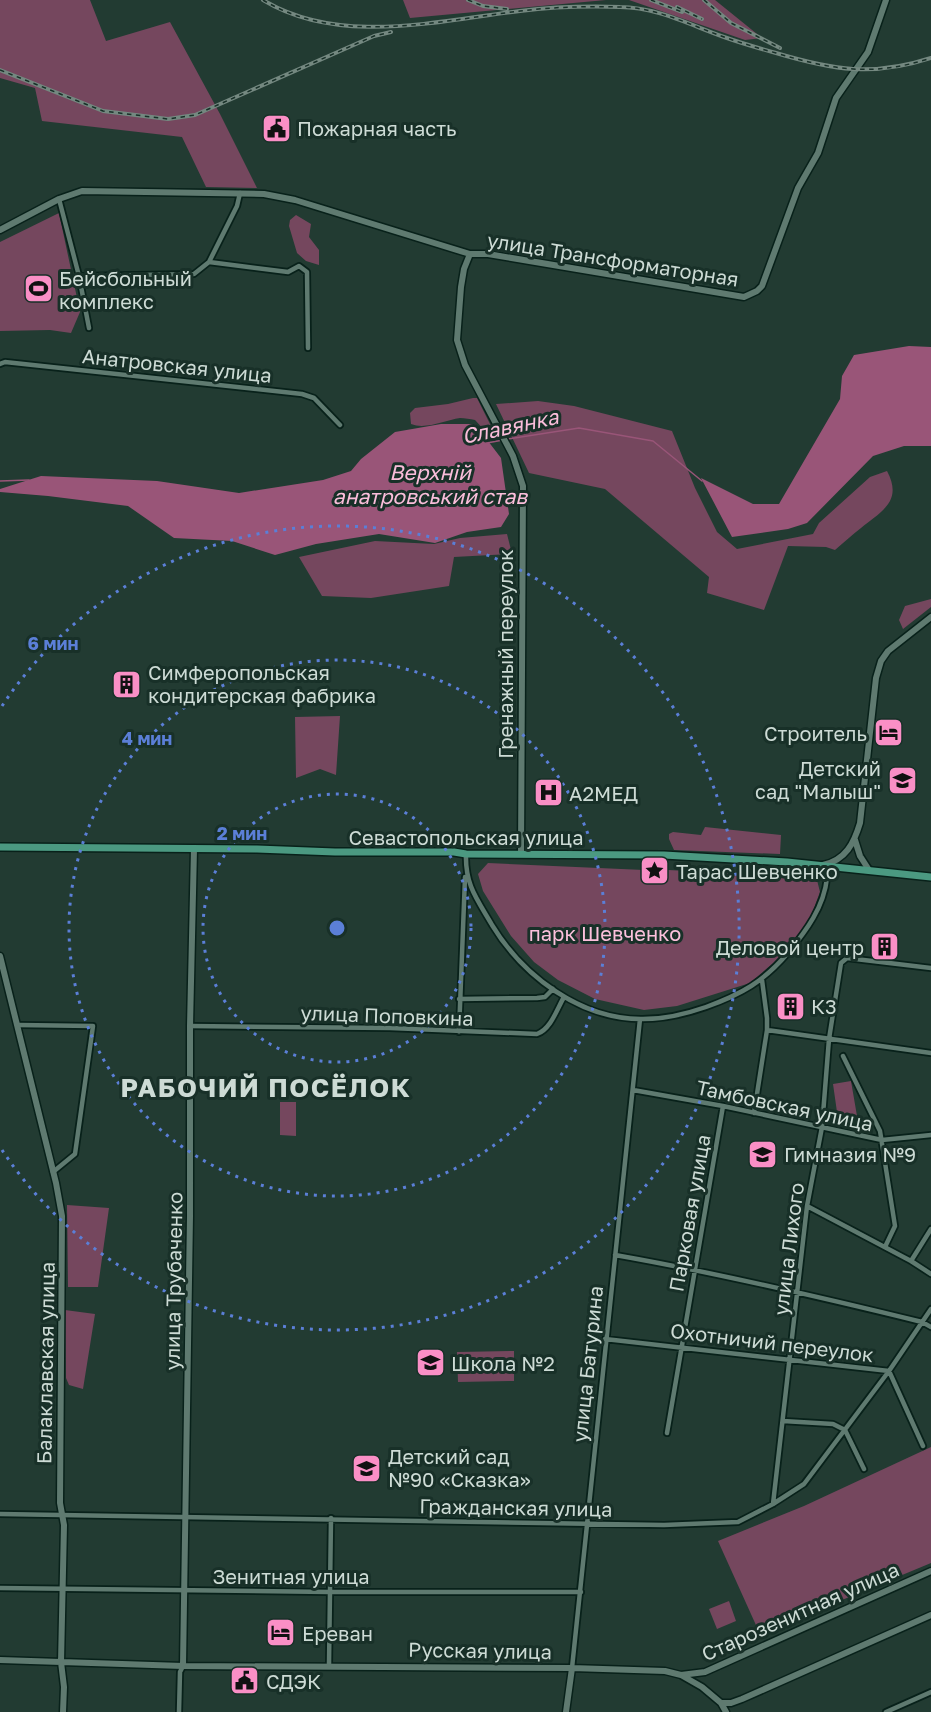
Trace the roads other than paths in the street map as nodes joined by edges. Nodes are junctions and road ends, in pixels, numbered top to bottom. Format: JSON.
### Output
{"nodes":[{"id":1,"x":886,"y":0,"type":"edge"},
{"id":2,"x":240,"y":194,"type":"junction"},
{"id":3,"x":59,"y":199,"type":"junction"},
{"id":4,"x":0,"y":230,"type":"edge"},
{"id":5,"x":470,"y":254,"type":"junction"},
{"id":6,"x":209,"y":262,"type":"junction"},
{"id":7,"x":79,"y":276,"type":"junction"},
{"id":8,"x":89,"y":328,"type":"dead end"},
{"id":9,"x":308,"y":348,"type":"dead end"},
{"id":10,"x":0,"y":364,"type":"edge"},
{"id":11,"x":340,"y":425,"type":"dead end"},
{"id":12,"x":931,"y":617,"type":"edge"},
{"id":13,"x":855,"y":840,"type":"junction"},
{"id":14,"x":0,"y":847,"type":"edge"},
{"id":15,"x":194,"y":849,"type":"junction"},
{"id":16,"x":466,"y":854,"type":"junction"},
{"id":17,"x":521,"y":854,"type":"junction"},
{"id":18,"x":817,"y":866,"type":"junction"},
{"id":19,"x":869,"y":870,"type":"junction"},
{"id":20,"x":465,"y":872,"type":"junction"},
{"id":21,"x":931,"y":877,"type":"edge"},
{"id":22,"x":0,"y":956,"type":"edge"},
{"id":23,"x":931,"y":968,"type":"edge"},
{"id":24,"x":762,"y":980,"type":"junction"},
{"id":25,"x":553,"y":989,"type":"junction"},
{"id":26,"x":564,"y":997,"type":"junction"},
{"id":27,"x":459,"y":999,"type":"junction"},
{"id":28,"x":640,"y":1019,"type":"junction"},
{"id":29,"x":18,"y":1025,"type":"junction"},
{"id":30,"x":190,"y":1026,"type":"junction"},
{"id":31,"x":767,"y":1030,"type":"junction"},
{"id":32,"x":459,"y":1032,"type":"junction"},
{"id":33,"x":829,"y":1039,"type":"junction"},
{"id":34,"x":931,"y":1053,"type":"edge"},
{"id":35,"x":843,"y":1056,"type":"dead end"},
{"id":36,"x":633,"y":1090,"type":"junction"},
{"id":37,"x":723,"y":1106,"type":"junction"},
{"id":38,"x":754,"y":1113,"type":"junction"},
{"id":39,"x":822,"y":1128,"type":"junction"},
{"id":40,"x":931,"y":1135,"type":"edge"},
{"id":41,"x":882,"y":1140,"type":"junction"},
{"id":42,"x":53,"y":1172,"type":"junction"},
{"id":43,"x":807,"y":1206,"type":"junction"},
{"id":44,"x":931,"y":1229,"type":"edge"},
{"id":45,"x":885,"y":1247,"type":"junction"},
{"id":46,"x":615,"y":1255,"type":"junction"},
{"id":47,"x":911,"y":1261,"type":"junction"},
{"id":48,"x":694,"y":1269,"type":"junction"},
{"id":49,"x":931,"y":1274,"type":"edge"},
{"id":50,"x":797,"y":1291,"type":"junction"},
{"id":51,"x":931,"y":1309,"type":"edge"},
{"id":52,"x":922,"y":1322,"type":"junction"},
{"id":53,"x":931,"y":1327,"type":"edge"},
{"id":54,"x":605,"y":1339,"type":"junction"},
{"id":55,"x":681,"y":1346,"type":"junction"},
{"id":56,"x":789,"y":1360,"type":"junction"},
{"id":57,"x":889,"y":1371,"type":"junction"},
{"id":58,"x":783,"y":1421,"type":"junction"},
{"id":59,"x":845,"y":1430,"type":"junction"},
{"id":60,"x":668,"y":1433,"type":"dead end"},
{"id":61,"x":923,"y":1446,"type":"dead end"},
{"id":62,"x":864,"y":1468,"type":"dead end"},
{"id":63,"x":773,"y":1504,"type":"junction"},
{"id":64,"x":0,"y":1514,"type":"edge"},
{"id":65,"x":62,"y":1515,"type":"junction"},
{"id":66,"x":186,"y":1516,"type":"junction"},
{"id":67,"x":331,"y":1518,"type":"junction"},
{"id":68,"x":587,"y":1522,"type":"junction"},
{"id":69,"x":931,"y":1571,"type":"edge"},
{"id":70,"x":0,"y":1588,"type":"edge"},
{"id":71,"x":63,"y":1589,"type":"junction"},
{"id":72,"x":183,"y":1591,"type":"junction"},
{"id":73,"x":329,"y":1592,"type":"junction"},
{"id":74,"x":581,"y":1592,"type":"junction"},
{"id":75,"x":931,"y":1615,"type":"edge"},
{"id":76,"x":0,"y":1660,"type":"edge"},
{"id":77,"x":61,"y":1662,"type":"junction"},
{"id":78,"x":329,"y":1665,"type":"junction"},
{"id":79,"x":183,"y":1666,"type":"junction"},
{"id":80,"x":572,"y":1668,"type":"junction"},
{"id":81,"x":705,"y":1671,"type":"junction"},
{"id":82,"x":681,"y":1675,"type":"junction"},
{"id":83,"x":702,"y":1687,"type":"junction"},
{"id":84,"x":931,"y":1692,"type":"edge"},
{"id":85,"x":721,"y":1703,"type":"junction"},
{"id":86,"x":731,"y":1703,"type":"junction"},
{"id":87,"x":63,"y":1712,"type":"edge"},
{"id":88,"x":179,"y":1712,"type":"edge"},
{"id":89,"x":566,"y":1712,"type":"edge"},
{"id":90,"x":727,"y":1712,"type":"edge"},
{"id":91,"x":886,"y":1712,"type":"edge"}],
"edges":[{"from":1,"to":5,"type":"street","name":"улица Трансформаторная"},
{"from":2,"to":3,"type":"street","name":"улица Трансформаторная"},
{"from":2,"to":5,"type":"street","name":"улица Трансформаторная"},
{"from":2,"to":6,"type":"street"},
{"from":3,"to":4,"type":"street","name":"улица Трансформаторная"},
{"from":3,"to":7,"type":"street"},
{"from":5,"to":17,"type":"street","name":"Гренажный переулок"},
{"from":6,"to":7,"type":"street"},
{"from":6,"to":9,"type":"street"},
{"from":7,"to":8,"type":"street"},
{"from":10,"to":11,"type":"street","name":"Анатровская улица"},
{"from":12,"to":13,"type":"street"},
{"from":13,"to":18,"type":"street"},
{"from":13,"to":19,"type":"street"},
{"from":14,"to":15,"type":"main road","name":"Севастопольская улица"},
{"from":15,"to":16,"type":"main road","name":"Севастопольская улица"},
{"from":15,"to":30,"type":"street","name":"улица Трубаченко"},
{"from":16,"to":17,"type":"main road","name":"Севастопольская улица"},
{"from":16,"to":20,"type":"street"},
{"from":17,"to":18,"type":"main road","name":"Севастопольская улица"},
{"from":18,"to":19,"type":"main road","name":"Севастопольская улица"},
{"from":18,"to":24,"type":"street"},
{"from":19,"to":21,"type":"main road","name":"Севастопольская улица"},
{"from":20,"to":25,"type":"street"},
{"from":20,"to":27,"type":"street"},
{"from":22,"to":29,"type":"street","name":"Балаклавская улица"},
{"from":23,"to":33,"type":"street","name":"улица Лихого"},
{"from":24,"to":28,"type":"street"},
{"from":24,"to":31,"type":"street"},
{"from":25,"to":26,"type":"street"},
{"from":25,"to":27,"type":"street"},
{"from":26,"to":28,"type":"street"},
{"from":26,"to":32,"type":"street","name":"улица Поповкина"},
{"from":27,"to":32,"type":"street"},
{"from":28,"to":36,"type":"street","name":"улица Батурина"},
{"from":29,"to":42,"type":"street","name":"Балаклавская улица"},
{"from":29,"to":42,"type":"street"},
{"from":30,"to":32,"type":"street","name":"улица Поповкина"},
{"from":30,"to":66,"type":"street","name":"улица Трубаченко"},
{"from":31,"to":33,"type":"street"},
{"from":31,"to":38,"type":"street"},
{"from":33,"to":34,"type":"street"},
{"from":33,"to":39,"type":"street","name":"улица Лихого"},
{"from":35,"to":41,"type":"street"},
{"from":36,"to":37,"type":"street","name":"Тамбовская улица"},
{"from":36,"to":46,"type":"street","name":"улица Батурина"},
{"from":37,"to":38,"type":"street","name":"Тамбовская улица"},
{"from":37,"to":48,"type":"street","name":"Парковая улица"},
{"from":38,"to":39,"type":"street","name":"Тамбовская улица"},
{"from":39,"to":41,"type":"street","name":"Тамбовская улица"},
{"from":39,"to":43,"type":"street","name":"улица Лихого"},
{"from":40,"to":41,"type":"street","name":"Тамбовская улица"},
{"from":41,"to":45,"type":"street"},
{"from":42,"to":65,"type":"street","name":"Балаклавская улица"},
{"from":43,"to":45,"type":"street"},
{"from":43,"to":50,"type":"street","name":"улица Лихого"},
{"from":44,"to":47,"type":"street"},
{"from":45,"to":47,"type":"street"},
{"from":46,"to":48,"type":"street"},
{"from":46,"to":54,"type":"street","name":"улица Батурина"},
{"from":47,"to":49,"type":"street"},
{"from":48,"to":50,"type":"street"},
{"from":48,"to":55,"type":"street","name":"Парковая улица"},
{"from":50,"to":52,"type":"street"},
{"from":50,"to":56,"type":"street","name":"улица Лихого"},
{"from":51,"to":52,"type":"street","name":"Гражданская улица"},
{"from":52,"to":53,"type":"street"},
{"from":52,"to":57,"type":"street","name":"Гражданская улица"},
{"from":54,"to":55,"type":"street","name":"Охотничий переулок"},
{"from":54,"to":68,"type":"street","name":"улица Батурина"},
{"from":55,"to":56,"type":"street","name":"Охотничий переулок"},
{"from":55,"to":60,"type":"street","name":"Парковая улица"},
{"from":56,"to":57,"type":"street","name":"Охотничий переулок"},
{"from":56,"to":58,"type":"street","name":"улица Лихого"},
{"from":57,"to":59,"type":"street","name":"Гражданская улица"},
{"from":57,"to":61,"type":"street","name":"Охотничий переулок"},
{"from":58,"to":59,"type":"street"},
{"from":58,"to":63,"type":"street","name":"улица Лихого"},
{"from":59,"to":62,"type":"street"},
{"from":59,"to":63,"type":"street","name":"Гражданская улица"},
{"from":63,"to":68,"type":"street","name":"Гражданская улица"},
{"from":64,"to":65,"type":"street","name":"Гражданская улица"},
{"from":65,"to":66,"type":"street","name":"Гражданская улица"},
{"from":65,"to":71,"type":"street","name":"Балаклавская улица"},
{"from":66,"to":67,"type":"street","name":"Гражданская улица"},
{"from":66,"to":72,"type":"street","name":"улица Трубаченко"},
{"from":67,"to":68,"type":"street","name":"Гражданская улица"},
{"from":67,"to":73,"type":"street"},
{"from":68,"to":74,"type":"street","name":"улица Батурина"},
{"from":69,"to":81,"type":"street","name":"Старозенитная улица"},
{"from":70,"to":71,"type":"street","name":"Зенитная улица"},
{"from":71,"to":72,"type":"street","name":"Зенитная улица"},
{"from":71,"to":77,"type":"street","name":"Балаклавская улица"},
{"from":72,"to":73,"type":"street","name":"Зенитная улица"},
{"from":72,"to":79,"type":"street","name":"улица Трубаченко"},
{"from":73,"to":74,"type":"street","name":"Зенитная улица"},
{"from":73,"to":78,"type":"street"},
{"from":74,"to":80,"type":"street","name":"улица Батурина"},
{"from":75,"to":86,"type":"street"},
{"from":76,"to":77,"type":"street","name":"Русская улица"},
{"from":77,"to":79,"type":"street","name":"Русская улица"},
{"from":77,"to":87,"type":"street","name":"Балаклавская улица"},
{"from":78,"to":79,"type":"street","name":"Русская улица"},
{"from":78,"to":80,"type":"street","name":"Русская улица"},
{"from":79,"to":88,"type":"street","name":"улица Трубаченко"},
{"from":80,"to":82,"type":"street","name":"Русская улица"},
{"from":80,"to":89,"type":"street","name":"улица Батурина"},
{"from":81,"to":82,"type":"street","name":"Старозенитная улица"},
{"from":81,"to":83,"type":"street"},
{"from":82,"to":83,"type":"street","name":"Русская улица"},
{"from":83,"to":85,"type":"street","name":"Русская улица"},
{"from":84,"to":91,"type":"street"},
{"from":85,"to":86,"type":"street"},
{"from":85,"to":90,"type":"street"},
{"from":86,"to":90,"type":"street"}]}
